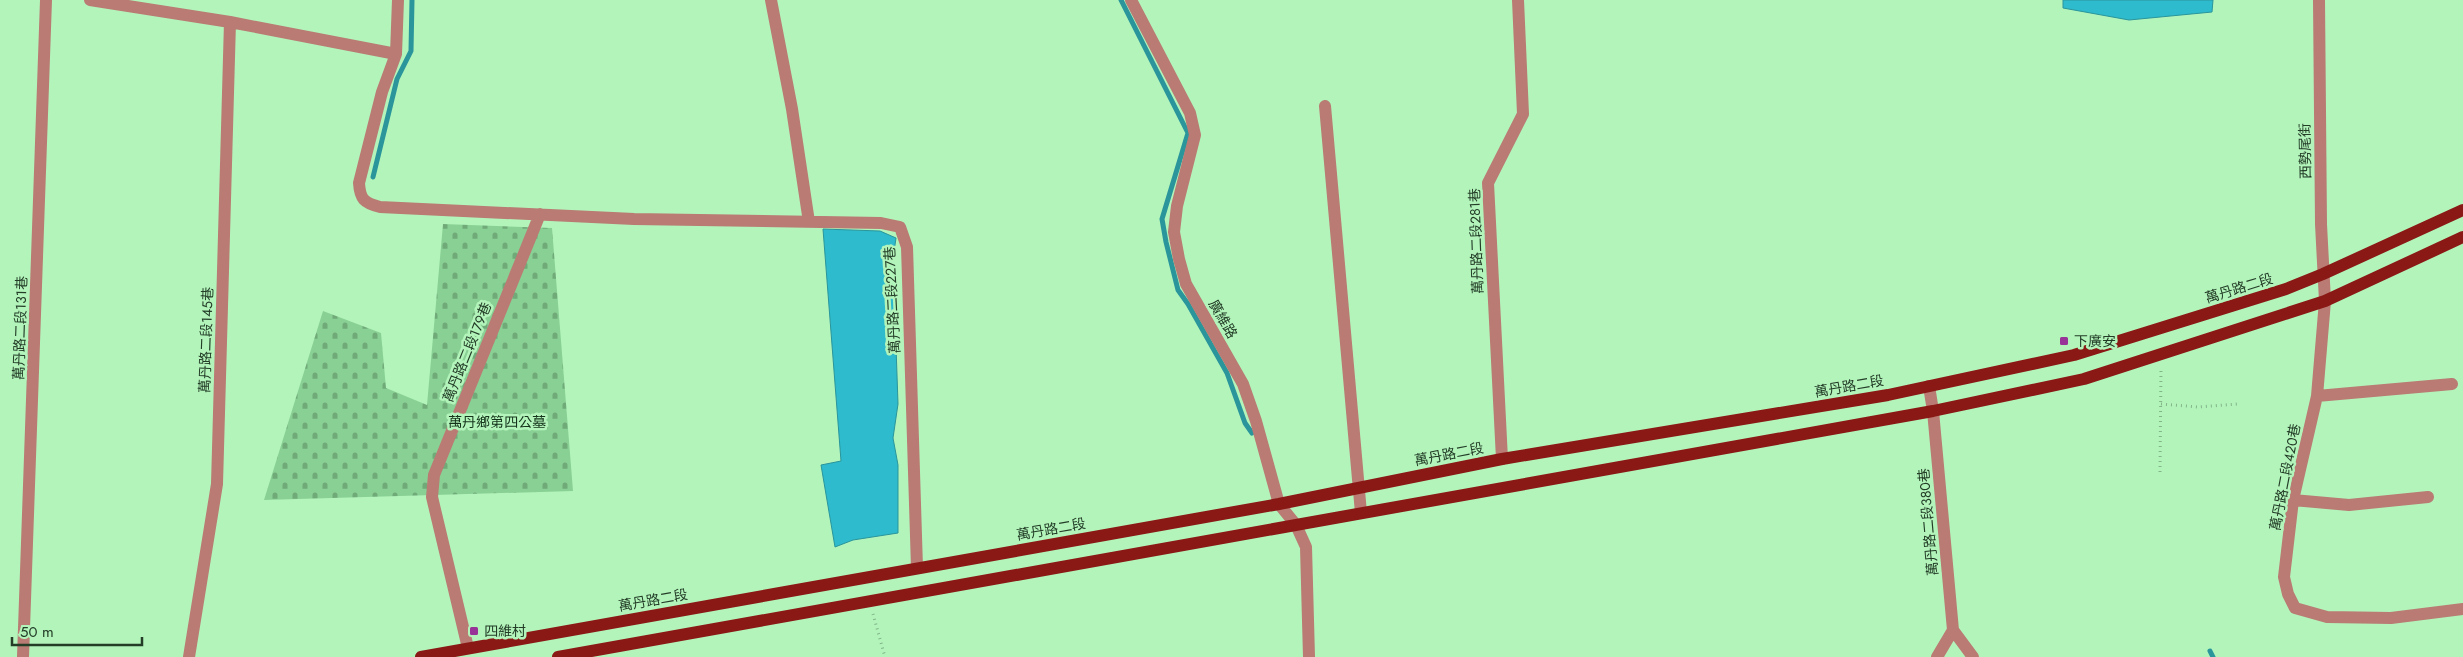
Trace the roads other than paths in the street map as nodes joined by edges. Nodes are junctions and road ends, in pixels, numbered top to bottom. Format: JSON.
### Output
{"nodes":[{"id":1,"x":46,"y":0,"type":"edge"},
{"id":2,"x":90,"y":0,"type":"edge"},
{"id":3,"x":398,"y":0,"type":"edge"},
{"id":4,"x":770,"y":0,"type":"edge"},
{"id":5,"x":1131,"y":0,"type":"edge"},
{"id":6,"x":1518,"y":0,"type":"edge"},
{"id":7,"x":2319,"y":0,"type":"edge"},
{"id":8,"x":230,"y":22,"type":"junction"},
{"id":9,"x":396,"y":54,"type":"junction"},
{"id":10,"x":1325,"y":106,"type":"dead end"},
{"id":11,"x":2463,"y":210,"type":"edge"},
{"id":12,"x":540,"y":214,"type":"junction"},
{"id":13,"x":809,"y":222,"type":"junction"},
{"id":14,"x":2463,"y":237,"type":"edge"},
{"id":15,"x":2323,"y":274,"type":"junction"},
{"id":16,"x":2325,"y":301,"type":"junction"},
{"id":17,"x":2452,"y":384,"type":"dead end"},
{"id":18,"x":1929,"y":386,"type":"junction"},
{"id":19,"x":2317,"y":396,"type":"junction"},
{"id":20,"x":1933,"y":411,"type":"junction"},
{"id":21,"x":1502,"y":459,"type":"junction"},
{"id":22,"x":1359,"y":487,"type":"junction"},
{"id":23,"x":2428,"y":497,"type":"dead end"},
{"id":24,"x":2293,"y":500,"type":"junction"},
{"id":25,"x":1279,"y":504,"type":"junction"},
{"id":26,"x":1362,"y":513,"type":"junction"},
{"id":27,"x":1296,"y":526,"type":"junction"},
{"id":28,"x":917,"y":568,"type":"junction"},
{"id":29,"x":2463,"y":609,"type":"edge"},
{"id":30,"x":1953,"y":630,"type":"junction"},
{"id":31,"x":468,"y":648,"type":"junction"},
{"id":32,"x":23,"y":657,"type":"edge"},
{"id":33,"x":189,"y":657,"type":"edge"},
{"id":34,"x":421,"y":657,"type":"edge"},
{"id":35,"x":558,"y":657,"type":"edge"},
{"id":36,"x":1309,"y":657,"type":"edge"},
{"id":37,"x":1937,"y":657,"type":"edge"},
{"id":38,"x":1973,"y":657,"type":"edge"}],
"edges":[{"from":1,"to":32,"type":"street","name":"萬丹路二段131巷"},
{"from":2,"to":8,"type":"street"},
{"from":3,"to":9,"type":"street"},
{"from":4,"to":13,"type":"street"},
{"from":5,"to":25,"type":"street","name":"廣維路"},
{"from":6,"to":21,"type":"street","name":"萬丹路二段281巷"},
{"from":7,"to":15,"type":"street","name":"西勢尾街"},
{"from":8,"to":9,"type":"street"},
{"from":8,"to":33,"type":"street","name":"萬丹路二段145巷"},
{"from":9,"to":12,"type":"street"},
{"from":10,"to":22,"type":"street"},
{"from":11,"to":15,"type":"main road","name":"萬丹路二段"},
{"from":12,"to":13,"type":"street"},
{"from":12,"to":31,"type":"street","name":"萬丹路二段179巷"},
{"from":13,"to":28,"type":"street","name":"萬丹路二段227巷"},
{"from":14,"to":16,"type":"main road"},
{"from":15,"to":16,"type":"street","name":"西勢尾街"},
{"from":15,"to":18,"type":"main road","name":"萬丹路二段"},
{"from":16,"to":19,"type":"street","name":"萬丹路二段420巷"},
{"from":16,"to":20,"type":"main road"},
{"from":17,"to":19,"type":"street"},
{"from":18,"to":20,"type":"street","name":"萬丹路二段380巷"},
{"from":18,"to":21,"type":"main road","name":"萬丹路二段"},
{"from":19,"to":24,"type":"street","name":"萬丹路二段420巷"},
{"from":20,"to":26,"type":"main road"},
{"from":20,"to":30,"type":"street","name":"萬丹路二段380巷"},
{"from":21,"to":22,"type":"main road","name":"萬丹路二段"},
{"from":22,"to":25,"type":"main road","name":"萬丹路二段"},
{"from":22,"to":26,"type":"street"},
{"from":23,"to":24,"type":"street"},
{"from":24,"to":29,"type":"street","name":"萬丹路二段420巷"},
{"from":25,"to":27,"type":"street","name":"廣維路"},
{"from":25,"to":28,"type":"main road","name":"萬丹路二段"},
{"from":26,"to":27,"type":"main road"},
{"from":27,"to":35,"type":"main road"},
{"from":27,"to":36,"type":"street","name":"廣維路"},
{"from":28,"to":31,"type":"main road","name":"萬丹路二段"},
{"from":30,"to":37,"type":"street"},
{"from":30,"to":38,"type":"street"},
{"from":31,"to":34,"type":"main road","name":"萬丹路二段"}]}
